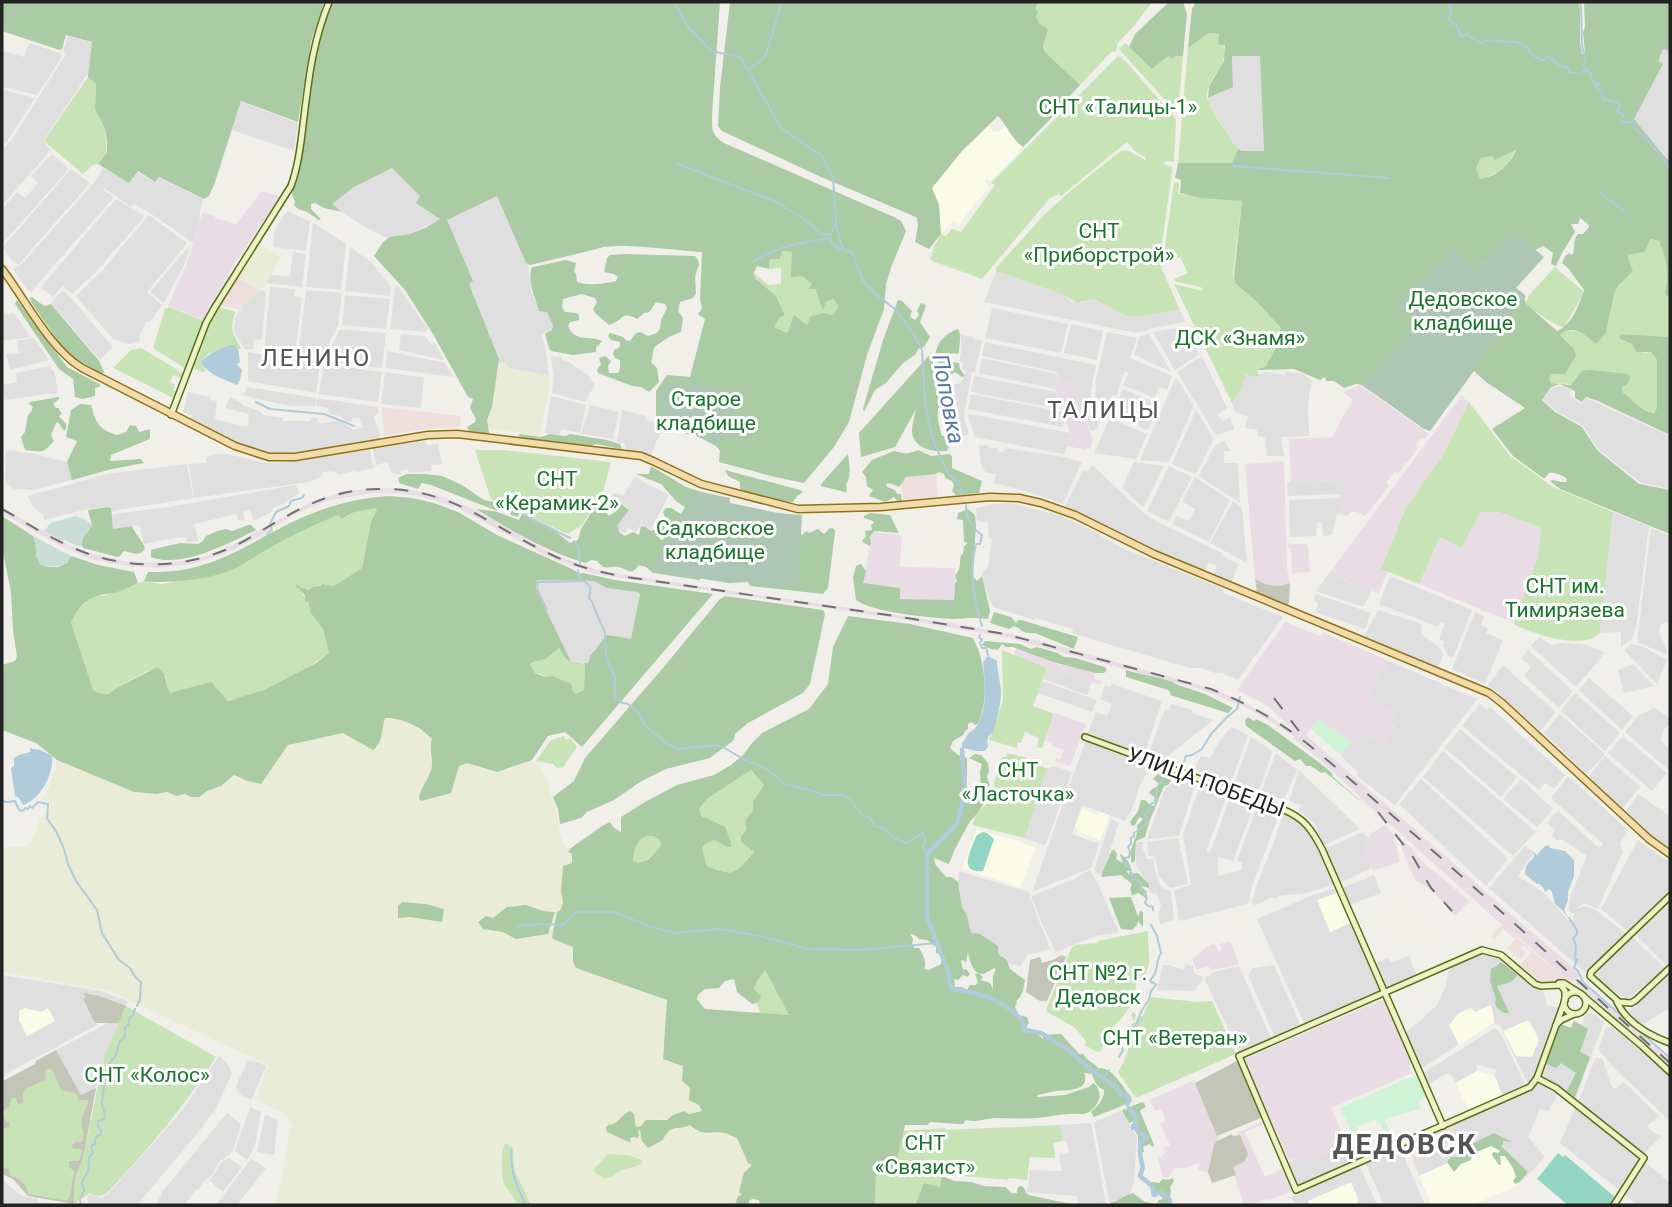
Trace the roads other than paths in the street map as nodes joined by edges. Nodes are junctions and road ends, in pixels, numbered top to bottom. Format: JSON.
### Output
{"nodes":[{"id":1,"x":329,"y":2,"type":"edge"},
{"id":2,"x":2,"y":271,"type":"edge"},
{"id":3,"x":172,"y":414,"type":"junction"},
{"id":4,"x":1085,"y":737,"type":"dead end"},
{"id":5,"x":1670,"y":855,"type":"edge"},
{"id":6,"x":1670,"y":896,"type":"edge"},
{"id":7,"x":1670,"y":968,"type":"edge"},
{"id":8,"x":1549,"y":985,"type":"junction"},
{"id":9,"x":1385,"y":992,"type":"junction"},
{"id":10,"x":1582,"y":995,"type":"junction"},
{"id":11,"x":1613,"y":996,"type":"junction"},
{"id":12,"x":1564,"y":1001,"type":"junction"},
{"id":13,"x":1630,"y":1003,"type":"junction"},
{"id":14,"x":1602,"y":1012,"type":"junction"},
{"id":15,"x":1623,"y":1012,"type":"junction"},
{"id":16,"x":1578,"y":1013,"type":"junction"},
{"id":17,"x":1554,"y":1028,"type":"junction"},
{"id":18,"x":1670,"y":1043,"type":"edge"},
{"id":19,"x":1670,"y":1072,"type":"edge"},
{"id":20,"x":1537,"y":1078,"type":"junction"},
{"id":21,"x":1443,"y":1126,"type":"junction"},
{"id":22,"x":1614,"y":1205,"type":"edge"}],
"edges":[{"from":1,"to":3,"type":"street"},
{"from":2,"to":3,"type":"main road"},
{"from":3,"to":5,"type":"main road"},
{"from":4,"to":9,"type":"street","name":"УЛИЦА ПОБЕДЫ"},
{"from":6,"to":11,"type":"street"},
{"from":7,"to":13,"type":"street"},
{"from":8,"to":9,"type":"street"},
{"from":8,"to":10,"type":"street"},
{"from":8,"to":12,"type":"street"},
{"from":9,"to":21,"type":"street","name":"УЛИЦА ПОБЕДЫ"},
{"from":9,"to":21,"type":"street"},
{"from":10,"to":12,"type":"street"},
{"from":10,"to":14,"type":"street"},
{"from":10,"to":16,"type":"street"},
{"from":11,"to":13,"type":"street"},
{"from":11,"to":15,"type":"street"},
{"from":12,"to":16,"type":"street"},
{"from":12,"to":17,"type":"street"},
{"from":13,"to":15,"type":"street"},
{"from":14,"to":16,"type":"street"},
{"from":14,"to":19,"type":"street"},
{"from":15,"to":18,"type":"street"},
{"from":16,"to":17,"type":"street"},
{"from":17,"to":20,"type":"street"},
{"from":20,"to":21,"type":"street"},
{"from":20,"to":22,"type":"street"}]}
